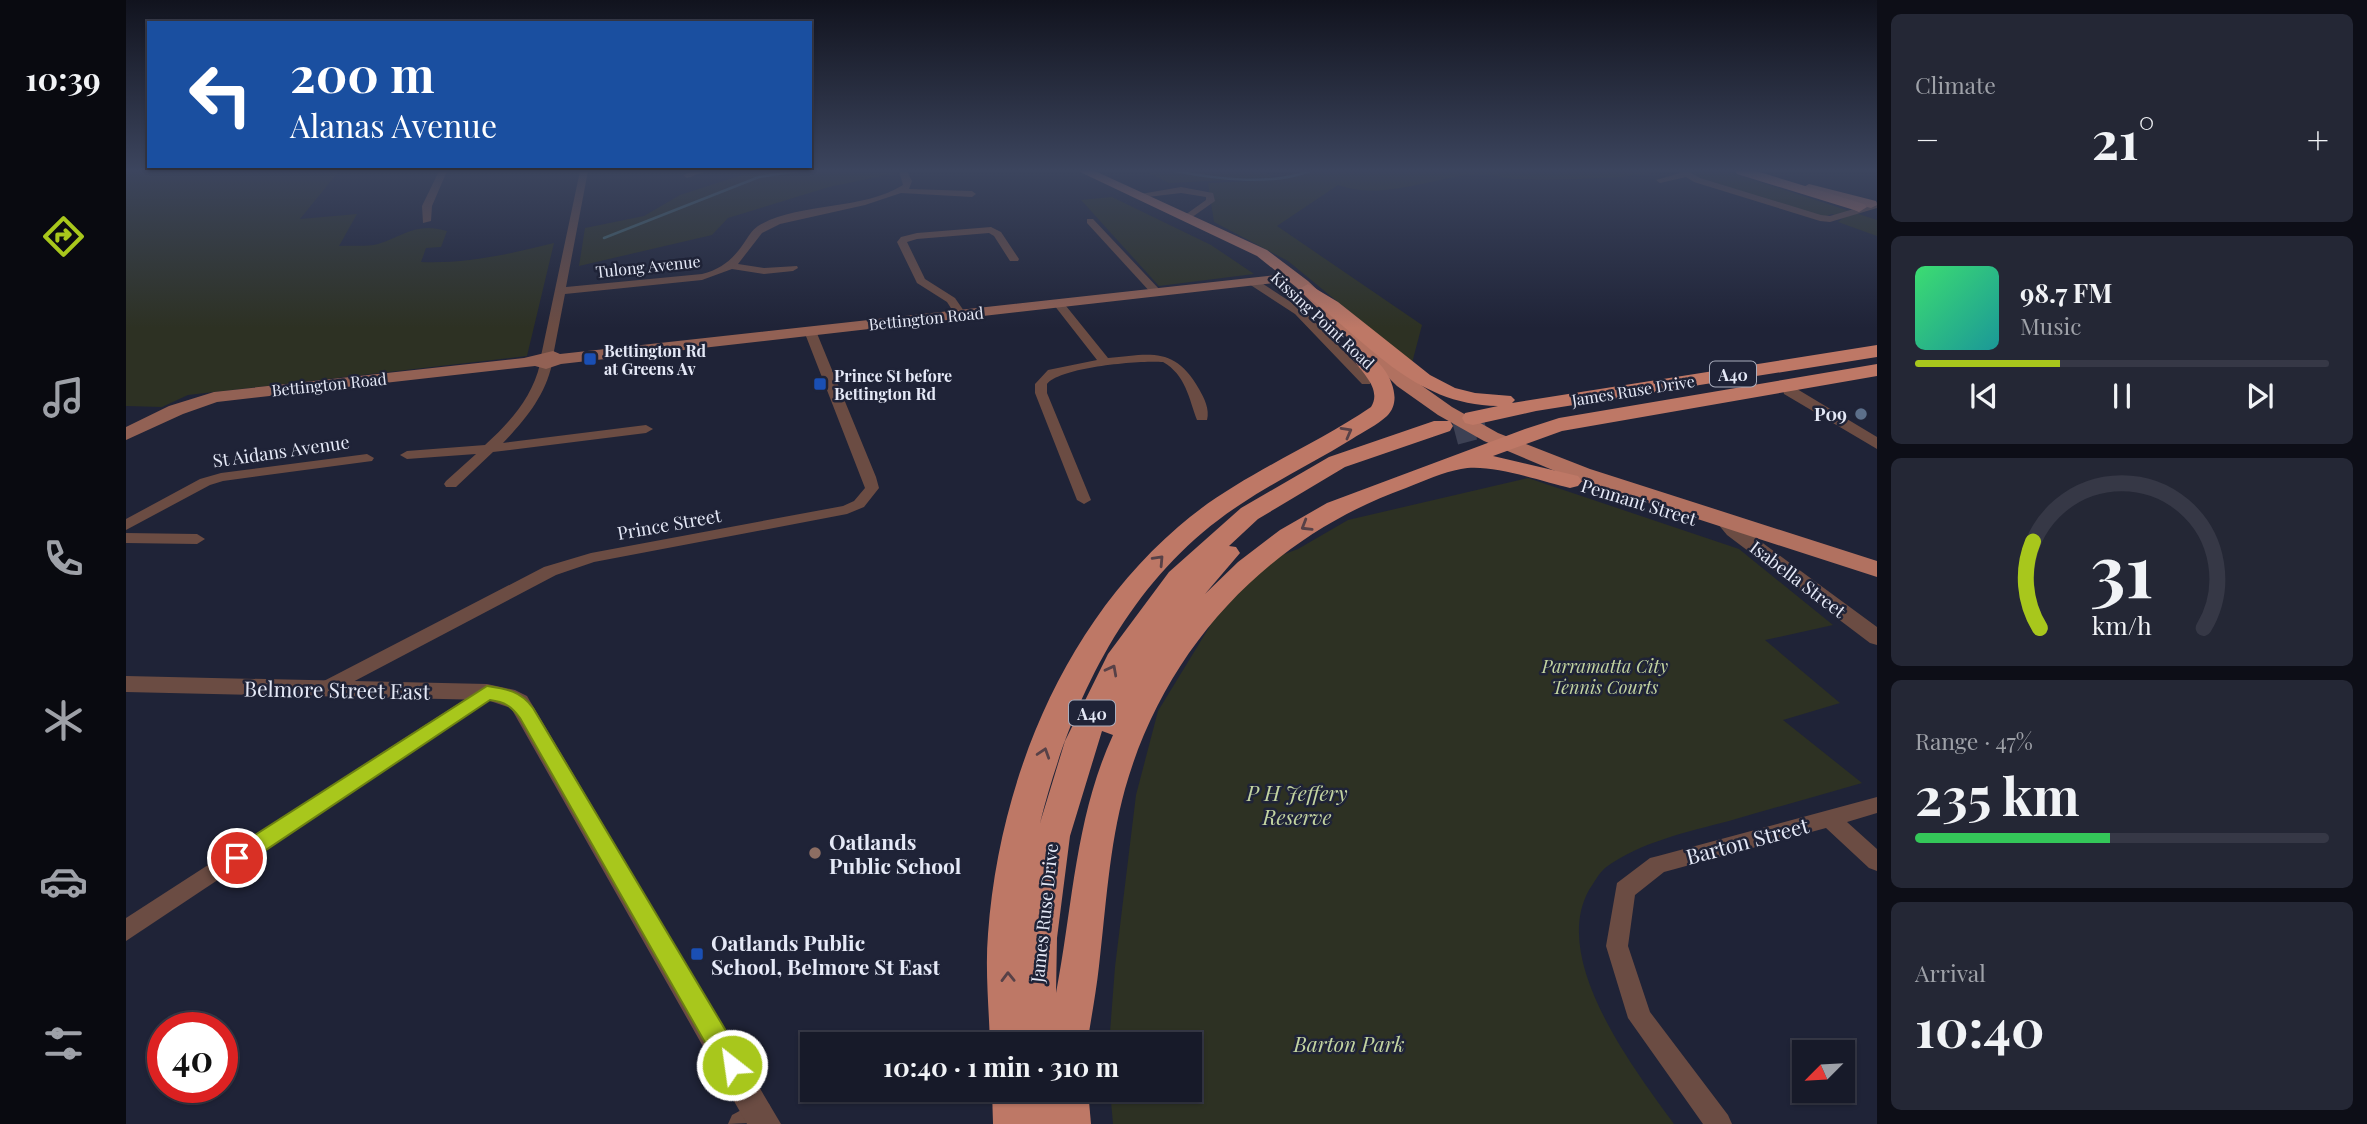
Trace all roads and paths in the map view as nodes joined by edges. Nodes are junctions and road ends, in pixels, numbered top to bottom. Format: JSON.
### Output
{"nodes":[{"id":1,"x":573,"y":223,"type":"edge"},
{"id":2,"x":777,"y":223,"type":"edge"},
{"id":3,"x":1092,"y":223,"type":"edge"},
{"id":4,"x":1180,"y":223,"type":"edge"},
{"id":5,"x":1201,"y":223,"type":"edge"},
{"id":6,"x":1014,"y":259,"type":"dead end"},
{"id":7,"x":733,"y":266,"type":"junction"},
{"id":8,"x":793,"y":268,"type":"dead end"},
{"id":9,"x":1253,"y":282,"type":"junction"},
{"id":10,"x":1294,"y":282,"type":"junction"},
{"id":11,"x":559,"y":292,"type":"junction"},
{"id":12,"x":1156,"y":292,"type":"junction"},
{"id":13,"x":1058,"y":303,"type":"junction"},
{"id":14,"x":960,"y":314,"type":"junction"},
{"id":15,"x":810,"y":331,"type":"junction"},
{"id":16,"x":1877,"y":351,"type":"edge"},
{"id":17,"x":547,"y":360,"type":"junction"},
{"id":18,"x":1877,"y":361,"type":"edge"},
{"id":19,"x":1106,"y":364,"type":"junction"},
{"id":20,"x":1365,"y":370,"type":"junction"},
{"id":21,"x":1877,"y":370,"type":"edge"},
{"id":22,"x":1785,"y":390,"type":"junction"},
{"id":23,"x":1589,"y":397,"type":"junction"},
{"id":24,"x":1202,"y":417,"type":"dead end"},
{"id":25,"x":646,"y":429,"type":"dead end"},
{"id":26,"x":1469,"y":433,"type":"junction"},
{"id":27,"x":126,"y":434,"type":"edge"},
{"id":28,"x":1877,"y":444,"type":"edge"},
{"id":29,"x":486,"y":449,"type":"junction"},
{"id":30,"x":407,"y":455,"type":"dead end"},
{"id":31,"x":368,"y":458,"type":"dead end"},
{"id":32,"x":1570,"y":481,"type":"junction"},
{"id":33,"x":451,"y":484,"type":"dead end"},
{"id":34,"x":1084,"y":500,"type":"dead end"},
{"id":35,"x":126,"y":525,"type":"edge"},
{"id":36,"x":1728,"y":525,"type":"junction"},
{"id":37,"x":126,"y":538,"type":"edge"},
{"id":38,"x":197,"y":539,"type":"dead end"},
{"id":39,"x":1877,"y":569,"type":"edge"},
{"id":40,"x":1877,"y":638,"type":"edge"},
{"id":41,"x":126,"y":685,"type":"edge"},
{"id":42,"x":324,"y":689,"type":"junction"},
{"id":43,"x":487,"y":692,"type":"junction"},
{"id":44,"x":1877,"y":805,"type":"edge"},
{"id":45,"x":1829,"y":818,"type":"junction"},
{"id":46,"x":1877,"y":862,"type":"edge"},
{"id":47,"x":126,"y":931,"type":"edge"},
{"id":48,"x":1011,"y":1032,"type":"edge"},
{"id":49,"x":1035,"y":1032,"type":"edge"},
{"id":50,"x":1066,"y":1032,"type":"edge"},
{"id":51,"x":1014,"y":1102,"type":"edge"},
{"id":52,"x":1035,"y":1102,"type":"edge"},
{"id":53,"x":1068,"y":1102,"type":"edge"},
{"id":54,"x":755,"y":1120,"type":"edge"},
{"id":55,"x":1015,"y":1124,"type":"edge"},
{"id":56,"x":1036,"y":1124,"type":"edge"},
{"id":57,"x":1069,"y":1124,"type":"edge"},
{"id":58,"x":1719,"y":1124,"type":"edge"}],
"edges":[{"from":1,"to":11,"type":"street"},
{"from":2,"to":7,"type":"street"},
{"from":3,"to":12,"type":"street"},
{"from":4,"to":10,"type":"main road","name":"Kissing Point Road"},
{"from":5,"to":10,"type":"main road","name":"Kissing Point Road"},
{"from":6,"to":14,"type":"street"},
{"from":7,"to":8,"type":"street"},
{"from":7,"to":11,"type":"street","name":"Tulong Avenue"},
{"from":9,"to":10,"type":"main road","name":"Bettington Road"},
{"from":9,"to":12,"type":"main road","name":"Bettington Road"},
{"from":9,"to":20,"type":"street"},
{"from":10,"to":20,"type":"main road","name":"Kissing Point Road"},
{"from":10,"to":23,"type":"highway"},
{"from":10,"to":26,"type":"main road","name":"Kissing Point Road"},
{"from":11,"to":17,"type":"street"},
{"from":12,"to":13,"type":"main road","name":"Bettington Road"},
{"from":13,"to":14,"type":"main road","name":"Bettington Road"},
{"from":13,"to":19,"type":"street"},
{"from":14,"to":15,"type":"main road","name":"Bettington Road"},
{"from":15,"to":17,"type":"main road","name":"Bettington Road"},
{"from":15,"to":42,"type":"street","name":"Prince Street"},
{"from":16,"to":23,"type":"highway","name":"James Ruse Drive","number":"A40"},
{"from":17,"to":27,"type":"main road","name":"Bettington Road"},
{"from":17,"to":29,"type":"street"},
{"from":18,"to":26,"type":"highway","name":"James Ruse Drive","number":"A40"},
{"from":19,"to":24,"type":"street"},
{"from":19,"to":34,"type":"street"},
{"from":20,"to":26,"type":"main road","name":"Kissing Point Road"},
{"from":48,"to":20,"type":"highway","one_way":true},
{"from":21,"to":22,"type":"highway"},
{"from":22,"to":26,"type":"highway"},
{"from":22,"to":28,"type":"street"},
{"from":23,"to":26,"type":"highway","name":"James Ruse Drive","number":"A40"},
{"from":25,"to":29,"type":"street"},
{"from":26,"to":32,"type":"main road","name":"Pennant Street"},
{"from":26,"to":32,"type":"highway"},
{"from":26,"to":36,"type":"main road","name":"Pennant Street"},
{"from":49,"to":26,"type":"highway","name":"James Ruse Drive","number":"A40","one_way":true},
{"from":26,"to":50,"type":"highway","name":"James Ruse Drive","number":"A40","one_way":true},
{"from":29,"to":30,"type":"street"},
{"from":29,"to":33,"type":"street"},
{"from":31,"to":35,"type":"street","name":"St Aidans Avenue"},
{"from":32,"to":36,"type":"main road","name":"Pennant Street"},
{"from":36,"to":39,"type":"main road","name":"Pennant Street"},
{"from":36,"to":40,"type":"street","name":"Isabella Street"},
{"from":37,"to":38,"type":"street"},
{"from":41,"to":42,"type":"street","name":"Belmore Street East"},
{"from":42,"to":43,"type":"street","name":"Belmore Street East"},
{"from":43,"to":47,"type":"street"},
{"from":43,"to":54,"type":"street","name":"Belmore Street East"},
{"from":44,"to":45,"type":"street","name":"Barton Street"},
{"from":45,"to":46,"type":"street"},
{"from":45,"to":58,"type":"street","name":"Barton Street"},
{"from":51,"to":55,"type":"highway"},
{"from":52,"to":56,"type":"highway"},
{"from":53,"to":57,"type":"highway"}]}
